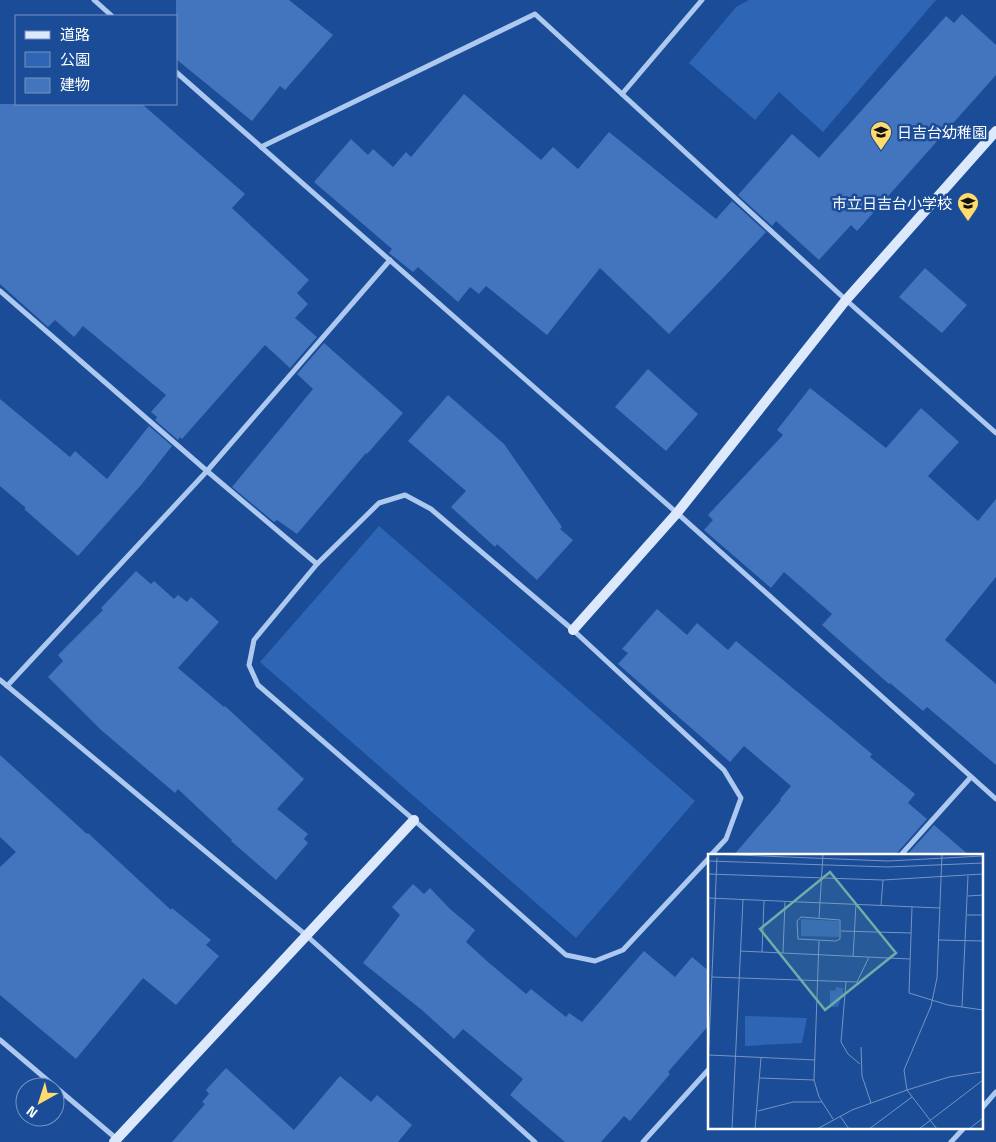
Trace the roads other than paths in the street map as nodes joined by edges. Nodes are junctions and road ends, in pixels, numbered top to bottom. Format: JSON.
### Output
{"nodes":[{"id":1,"x":94,"y":0,"type":"edge"},
{"id":2,"x":702,"y":0,"type":"edge"},
{"id":3,"x":111,"y":15,"type":"edge"},
{"id":4,"x":178,"y":74,"type":"edge"},
{"id":5,"x":622,"y":94,"type":"junction"},
{"id":6,"x":996,"y":131,"type":"edge"},
{"id":7,"x":261,"y":147,"type":"junction"},
{"id":8,"x":390,"y":260,"type":"junction"},
{"id":9,"x":0,"y":291,"type":"edge"},
{"id":10,"x":846,"y":300,"type":"junction"},
{"id":11,"x":996,"y":432,"type":"edge"},
{"id":12,"x":207,"y":471,"type":"junction"},
{"id":13,"x":677,"y":513,"type":"junction"},
{"id":14,"x":317,"y":564,"type":"junction"},
{"id":15,"x":574,"y":630,"type":"junction"},
{"id":16,"x":0,"y":680,"type":"edge"},
{"id":17,"x":7,"y":686,"type":"junction"},
{"id":18,"x":971,"y":776,"type":"junction"},
{"id":19,"x":996,"y":799,"type":"edge"},
{"id":20,"x":414,"y":820,"type":"junction"},
{"id":21,"x":712,"y":854,"type":"edge"},
{"id":22,"x":902,"y":854,"type":"edge"},
{"id":23,"x":708,"y":858,"type":"edge"},
{"id":24,"x":307,"y":936,"type":"junction"},
{"id":25,"x":0,"y":1040,"type":"edge"},
{"id":26,"x":708,"y":1070,"type":"edge"},
{"id":27,"x":996,"y":1092,"type":"edge"},
{"id":28,"x":984,"y":1106,"type":"edge"},
{"id":29,"x":962,"y":1130,"type":"edge"},
{"id":30,"x":118,"y":1141,"type":"edge"},
{"id":31,"x":534,"y":1142,"type":"edge"},
{"id":32,"x":643,"y":1142,"type":"edge"},
{"id":33,"x":951,"y":1142,"type":"edge"}],
"edges":[{"from":1,"to":3,"type":"street"},
{"from":2,"to":5,"type":"street"},
{"from":4,"to":7,"type":"street"},
{"from":5,"to":7,"type":"street"},
{"from":5,"to":10,"type":"street"},
{"from":6,"to":10,"type":"street"},
{"from":7,"to":8,"type":"street"},
{"from":8,"to":12,"type":"street"},
{"from":8,"to":13,"type":"street"},
{"from":9,"to":12,"type":"street"},
{"from":10,"to":11,"type":"street"},
{"from":10,"to":13,"type":"street"},
{"from":12,"to":14,"type":"street"},
{"from":12,"to":17,"type":"street"},
{"from":13,"to":15,"type":"street"},
{"from":13,"to":18,"type":"street"},
{"from":14,"to":15,"type":"street"},
{"from":14,"to":20,"type":"street"},
{"from":15,"to":21,"type":"street"},
{"from":16,"to":17,"type":"street"},
{"from":17,"to":24,"type":"street"},
{"from":18,"to":19,"type":"street"},
{"from":18,"to":22,"type":"street"},
{"from":20,"to":23,"type":"street"},
{"from":20,"to":24,"type":"street"},
{"from":24,"to":30,"type":"street"},
{"from":24,"to":31,"type":"street"},
{"from":25,"to":30,"type":"street"},
{"from":26,"to":32,"type":"street"},
{"from":27,"to":28,"type":"street"},
{"from":29,"to":33,"type":"street"}]}
